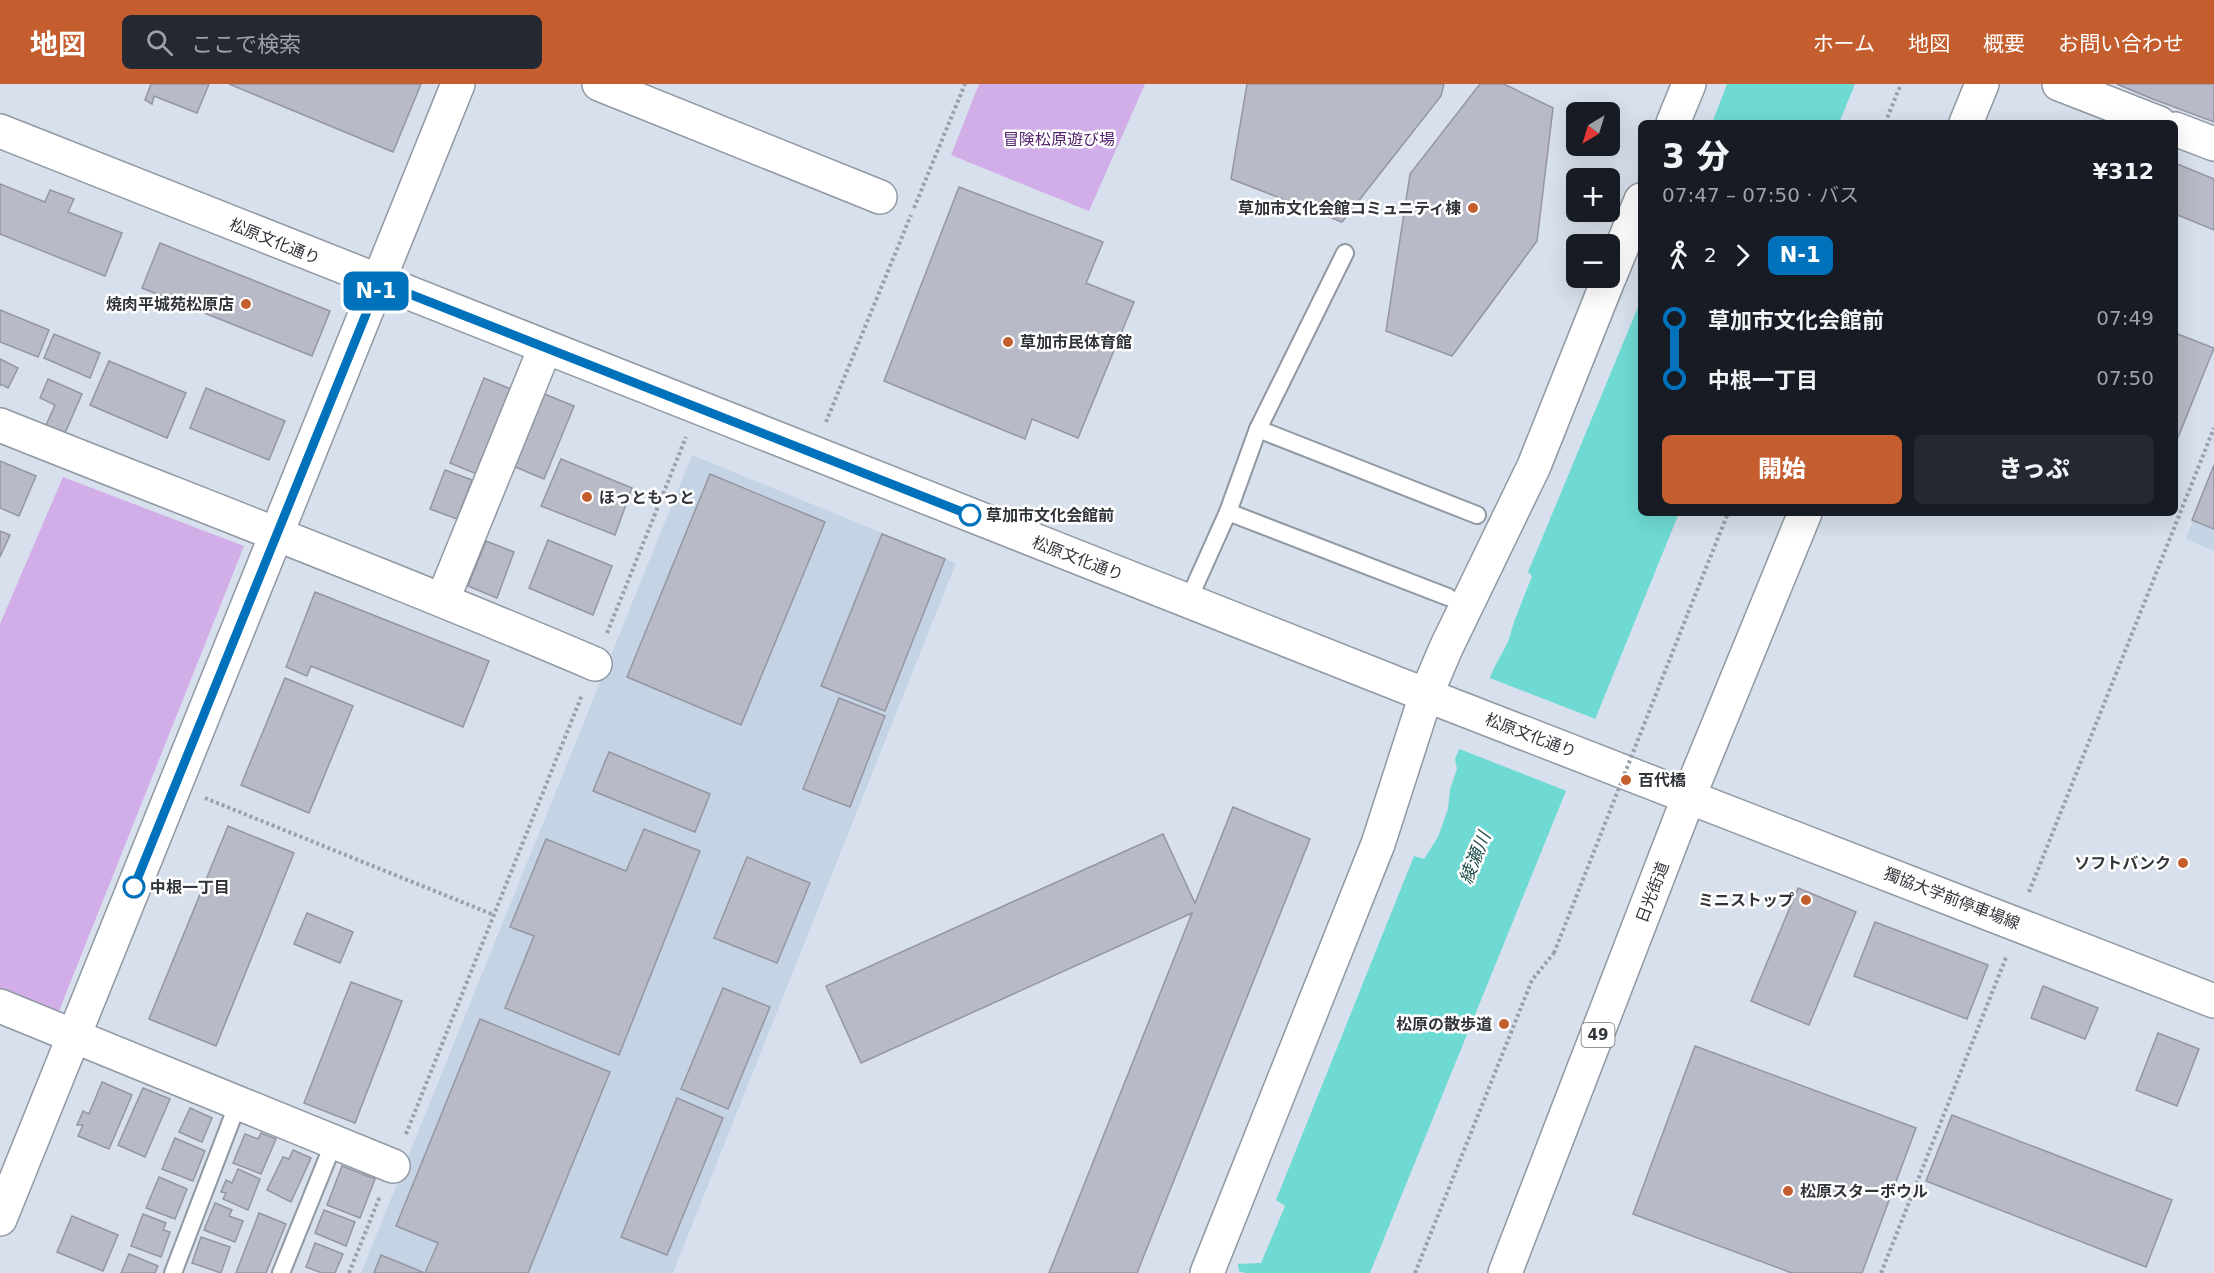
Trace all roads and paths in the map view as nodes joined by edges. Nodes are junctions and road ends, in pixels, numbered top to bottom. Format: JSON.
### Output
{"nodes":[{"id":1,"x":458,"y":84,"type":"edge"},
{"id":2,"x":599,"y":84,"type":"edge"},
{"id":3,"x":965,"y":84,"type":"edge"},
{"id":4,"x":1689,"y":84,"type":"edge"},
{"id":5,"x":1901,"y":84,"type":"edge"},
{"id":6,"x":1982,"y":84,"type":"edge"},
{"id":7,"x":2059,"y":84,"type":"edge"},
{"id":8,"x":1674,"y":120,"type":"edge"},
{"id":9,"x":1886,"y":120,"type":"edge"},
{"id":10,"x":1967,"y":120,"type":"edge"},
{"id":11,"x":2151,"y":120,"type":"edge"},
{"id":12,"x":2178,"y":130,"type":"edge"},
{"id":13,"x":0,"y":131,"type":"edge"},
{"id":14,"x":2214,"y":144,"type":"edge"},
{"id":15,"x":880,"y":197,"type":"dead end"},
{"id":16,"x":1638,"y":207,"type":"edge"},
{"id":17,"x":1620,"y":251,"type":"edge"},
{"id":18,"x":1345,"y":254,"type":"dead end"},
{"id":19,"x":379,"y":282,"type":"junction"},
{"id":20,"x":1605,"y":288,"type":"edge"},
{"id":21,"x":546,"y":348,"type":"junction"},
{"id":22,"x":698,"y":408,"type":"junction"},
{"id":23,"x":0,"y":425,"type":"edge"},
{"id":24,"x":2214,"y":428,"type":"edge"},
{"id":25,"x":1258,"y":429,"type":"junction"},
{"id":26,"x":813,"y":454,"type":"junction"},
{"id":27,"x":1228,"y":512,"type":"junction"},
{"id":28,"x":1477,"y":515,"type":"dead end"},
{"id":29,"x":1727,"y":516,"type":"edge"},
{"id":30,"x":1804,"y":516,"type":"edge"},
{"id":31,"x":276,"y":535,"type":"junction"},
{"id":32,"x":1448,"y":597,"type":"dead end"},
{"id":33,"x":443,"y":599,"type":"junction"},
{"id":34,"x":1188,"y":601,"type":"junction"},
{"id":35,"x":595,"y":664,"type":"junction"},
{"id":36,"x":1438,"y":699,"type":"junction"},
{"id":37,"x":176,"y":786,"type":"junction"},
{"id":38,"x":1689,"y":796,"type":"junction"},
{"id":39,"x":2028,"y":896,"type":"dead end"},
{"id":40,"x":494,"y":915,"type":"junction"},
{"id":41,"x":2010,"y":946,"type":"dead end"},
{"id":42,"x":2214,"y":1001,"type":"edge"},
{"id":43,"x":0,"y":1006,"type":"edge"},
{"id":44,"x":74,"y":1036,"type":"junction"},
{"id":45,"x":238,"y":1103,"type":"junction"},
{"id":46,"x":334,"y":1142,"type":"junction"},
{"id":47,"x":393,"y":1166,"type":"junction"},
{"id":48,"x":0,"y":1219,"type":"edge"},
{"id":49,"x":173,"y":1273,"type":"edge"},
{"id":50,"x":281,"y":1273,"type":"edge"},
{"id":51,"x":350,"y":1273,"type":"edge"},
{"id":52,"x":1207,"y":1273,"type":"edge"},
{"id":53,"x":1415,"y":1273,"type":"edge"},
{"id":54,"x":1505,"y":1273,"type":"edge"},
{"id":55,"x":1881,"y":1273,"type":"edge"}],
"edges":[{"from":1,"to":19,"type":"street"},
{"from":2,"to":15,"type":"street"},
{"from":3,"to":26,"type":"path"},
{"from":4,"to":8,"type":"street"},
{"from":5,"to":9,"type":"path"},
{"from":6,"to":10,"type":"street"},
{"from":7,"to":11,"type":"street"},
{"from":12,"to":14,"type":"street"},
{"from":13,"to":19,"type":"street","name":"松原文化通り"},
{"from":16,"to":17,"type":"street"},
{"from":18,"to":25,"type":"lane"},
{"from":19,"to":21,"type":"street","name":"松原文化通り"},
{"from":19,"to":31,"type":"street"},
{"from":20,"to":36,"type":"street"},
{"from":21,"to":22,"type":"street","name":"松原文化通り"},
{"from":21,"to":33,"type":"street"},
{"from":22,"to":26,"type":"street","name":"松原文化通り"},
{"from":22,"to":35,"type":"path"},
{"from":23,"to":31,"type":"street"},
{"from":24,"to":39,"type":"path"},
{"from":25,"to":27,"type":"lane"},
{"from":25,"to":28,"type":"lane"},
{"from":26,"to":34,"type":"street","name":"松原文化通り"},
{"from":27,"to":32,"type":"lane"},
{"from":27,"to":34,"type":"lane"},
{"from":29,"to":53,"type":"path","bridge":true},
{"from":30,"to":38,"type":"street","name":"日光街道","number":"49"},
{"from":31,"to":33,"type":"street"},
{"from":31,"to":37,"type":"street"},
{"from":33,"to":35,"type":"street"},
{"from":34,"to":36,"type":"street","name":"松原文化通り"},
{"from":35,"to":40,"type":"path"},
{"from":36,"to":38,"type":"street","name":"松原文化通り"},
{"from":36,"to":52,"type":"street"},
{"from":37,"to":40,"type":"path"},
{"from":37,"to":44,"type":"street"},
{"from":38,"to":42,"type":"street","name":"獨協大学前停車場線"},
{"from":38,"to":54,"type":"street","name":"日光街道","number":"49"},
{"from":40,"to":47,"type":"path"},
{"from":41,"to":55,"type":"path"},
{"from":43,"to":44,"type":"street"},
{"from":44,"to":45,"type":"street"},
{"from":44,"to":48,"type":"street"},
{"from":45,"to":46,"type":"street"},
{"from":45,"to":49,"type":"lane"},
{"from":46,"to":47,"type":"street"},
{"from":46,"to":50,"type":"lane"},
{"from":47,"to":51,"type":"path"}]}
